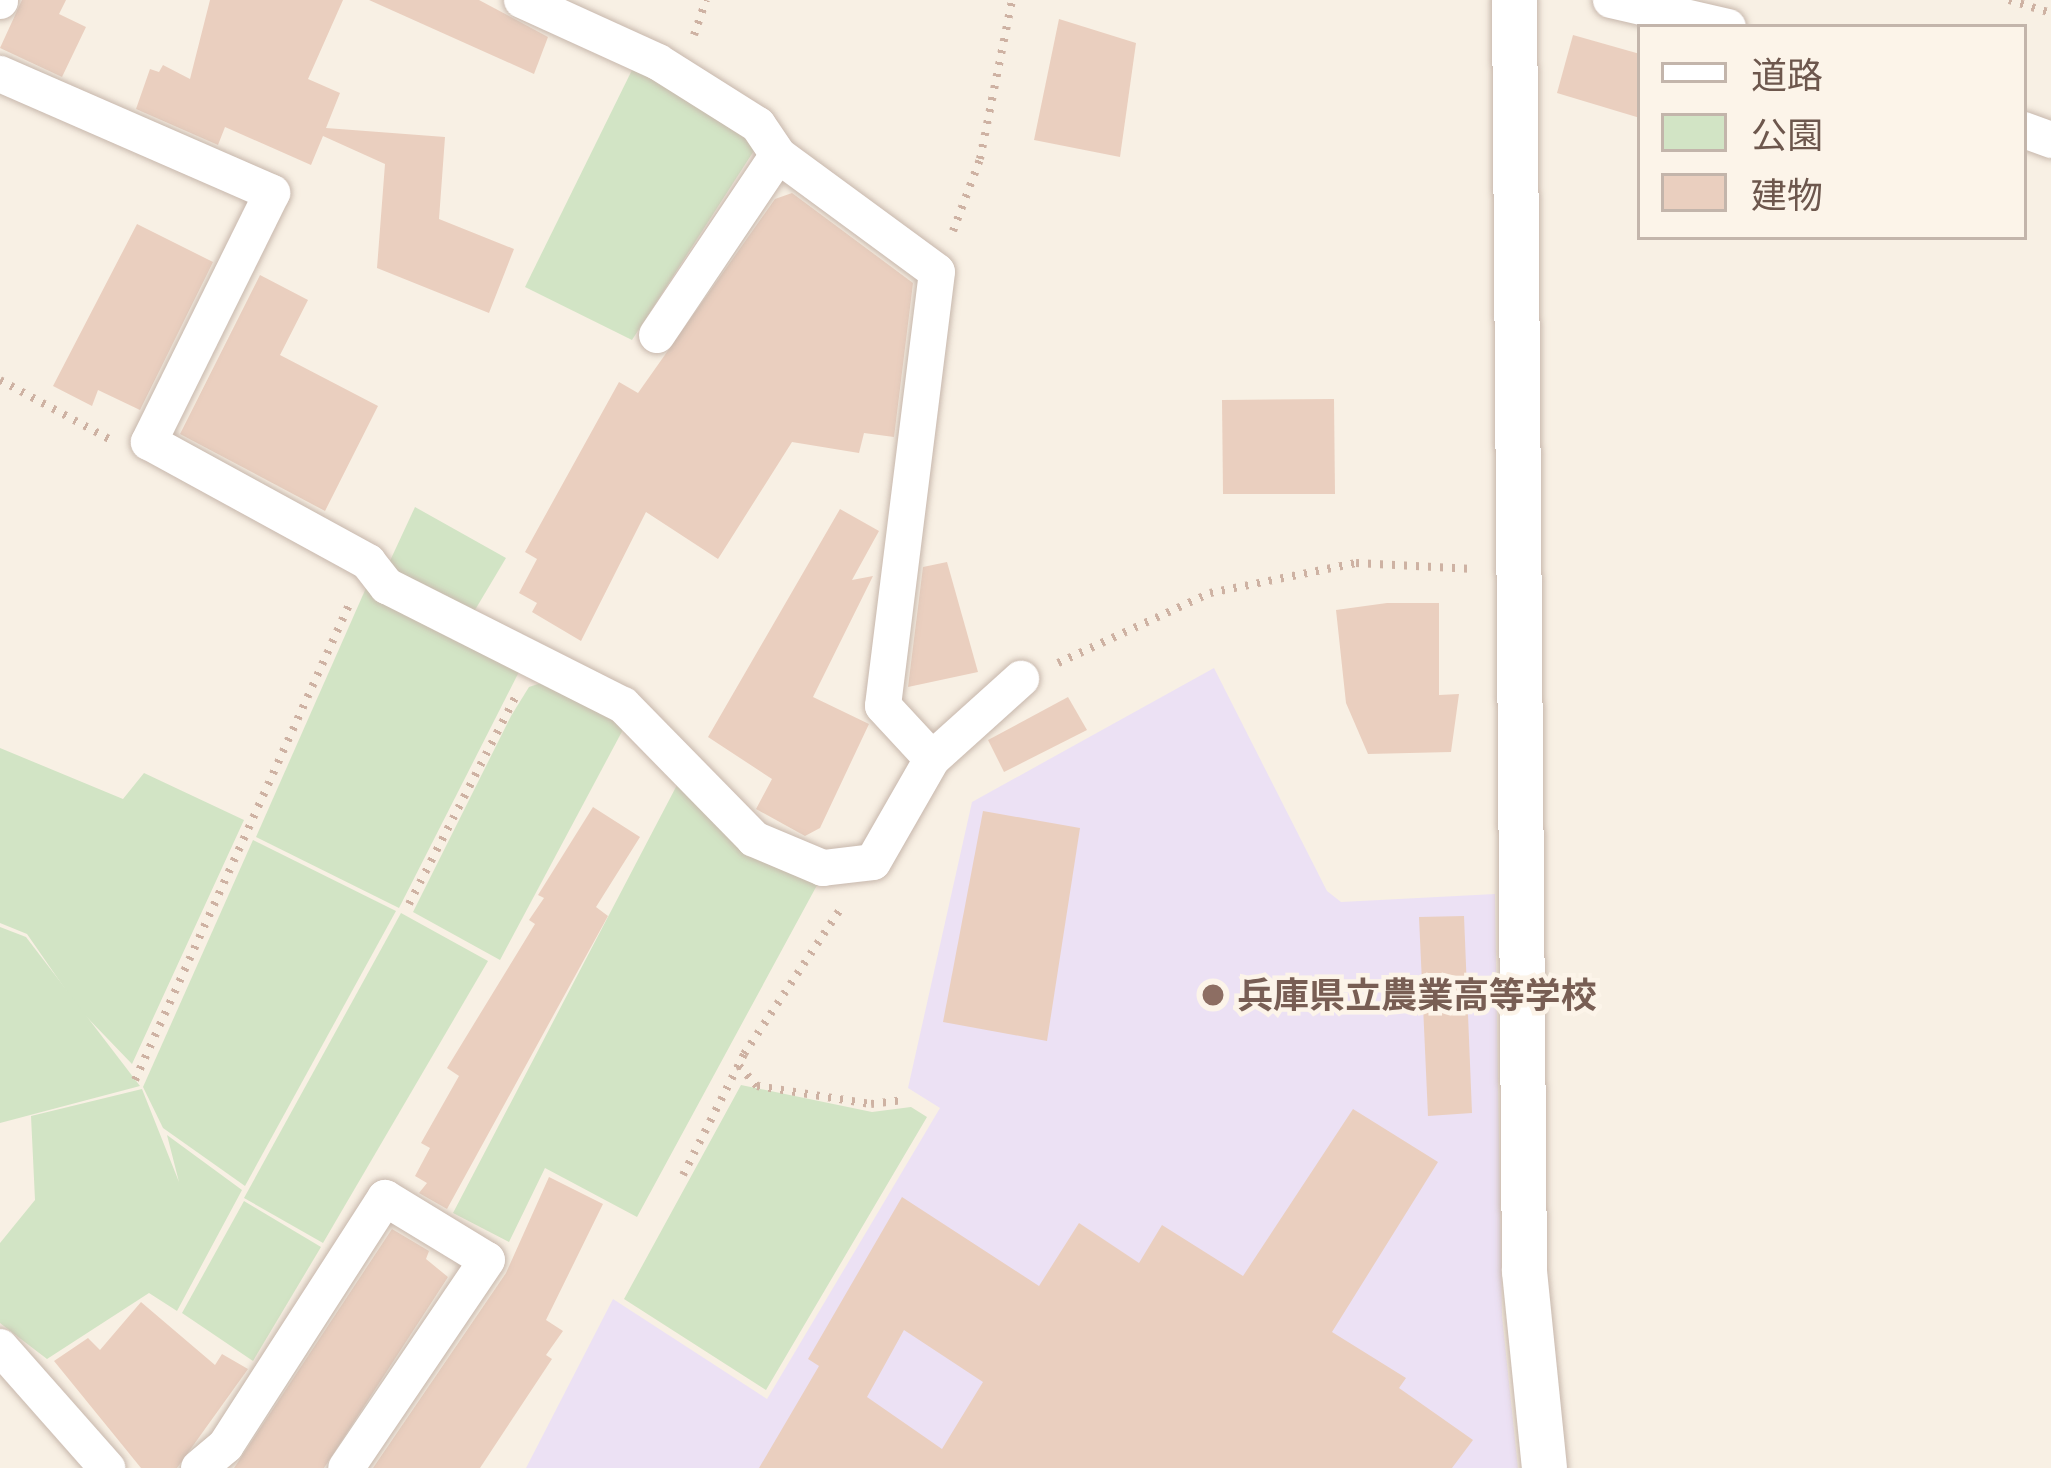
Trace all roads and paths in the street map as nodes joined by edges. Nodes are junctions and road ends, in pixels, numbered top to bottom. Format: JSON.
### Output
{"nodes":[{"id":1,"x":522,"y":0,"type":"edge"},
{"id":2,"x":1012,"y":0,"type":"edge"},
{"id":3,"x":1514,"y":0,"type":"edge"},
{"id":4,"x":1610,"y":0,"type":"edge"},
{"id":5,"x":2009,"y":0,"type":"edge"},
{"id":6,"x":2051,"y":14,"type":"edge"},
{"id":7,"x":1715,"y":24,"type":"edge"},
{"id":8,"x":0,"y":74,"type":"edge"},
{"id":9,"x":778,"y":155,"type":"junction"},
{"id":10,"x":937,"y":272,"type":"junction"},
{"id":11,"x":657,"y":335,"type":"dead end"},
{"id":12,"x":0,"y":380,"type":"edge"},
{"id":13,"x":148,"y":442,"type":"junction"},
{"id":14,"x":368,"y":562,"type":"junction"},
{"id":15,"x":1518,"y":571,"type":"junction"},
{"id":16,"x":549,"y":666,"type":"junction"},
{"id":17,"x":1021,"y":680,"type":"joint"},
{"id":18,"x":932,"y":759,"type":"junction"},
{"id":19,"x":873,"y":862,"type":"junction"},
{"id":20,"x":409,"y":904,"type":"dead end"},
{"id":21,"x":739,"y":1066,"type":"junction"},
{"id":22,"x":135,"y":1080,"type":"dead end"},
{"id":23,"x":905,"y":1100,"type":"dead end"},
{"id":24,"x":682,"y":1175,"type":"dead end"},
{"id":25,"x":0,"y":1347,"type":"edge"},
{"id":26,"x":106,"y":1468,"type":"edge"},
{"id":27,"x":199,"y":1468,"type":"edge"},
{"id":28,"x":346,"y":1468,"type":"edge"},
{"id":29,"x":1544,"y":1468,"type":"edge"}],
"edges":[{"from":1,"to":9,"type":"street"},
{"from":2,"to":10,"type":"path"},
{"from":3,"to":15,"type":"street"},
{"from":4,"to":7,"type":"street"},
{"from":5,"to":6,"type":"path"},
{"from":8,"to":13,"type":"street"},
{"from":9,"to":10,"type":"street"},
{"from":9,"to":11,"type":"street"},
{"from":10,"to":18,"type":"street"},
{"from":12,"to":13,"type":"path"},
{"from":13,"to":14,"type":"street"},
{"from":14,"to":16,"type":"street"},
{"from":14,"to":22,"type":"path"},
{"from":15,"to":17,"type":"path"},
{"from":15,"to":29,"type":"street"},
{"from":16,"to":19,"type":"street"},
{"from":16,"to":20,"type":"path"},
{"from":17,"to":18,"type":"street"},
{"from":18,"to":19,"type":"street"},
{"from":19,"to":21,"type":"path"},
{"from":21,"to":23,"type":"path"},
{"from":21,"to":24,"type":"path"},
{"from":25,"to":26,"type":"street"},
{"from":27,"to":28,"type":"street"}]}
